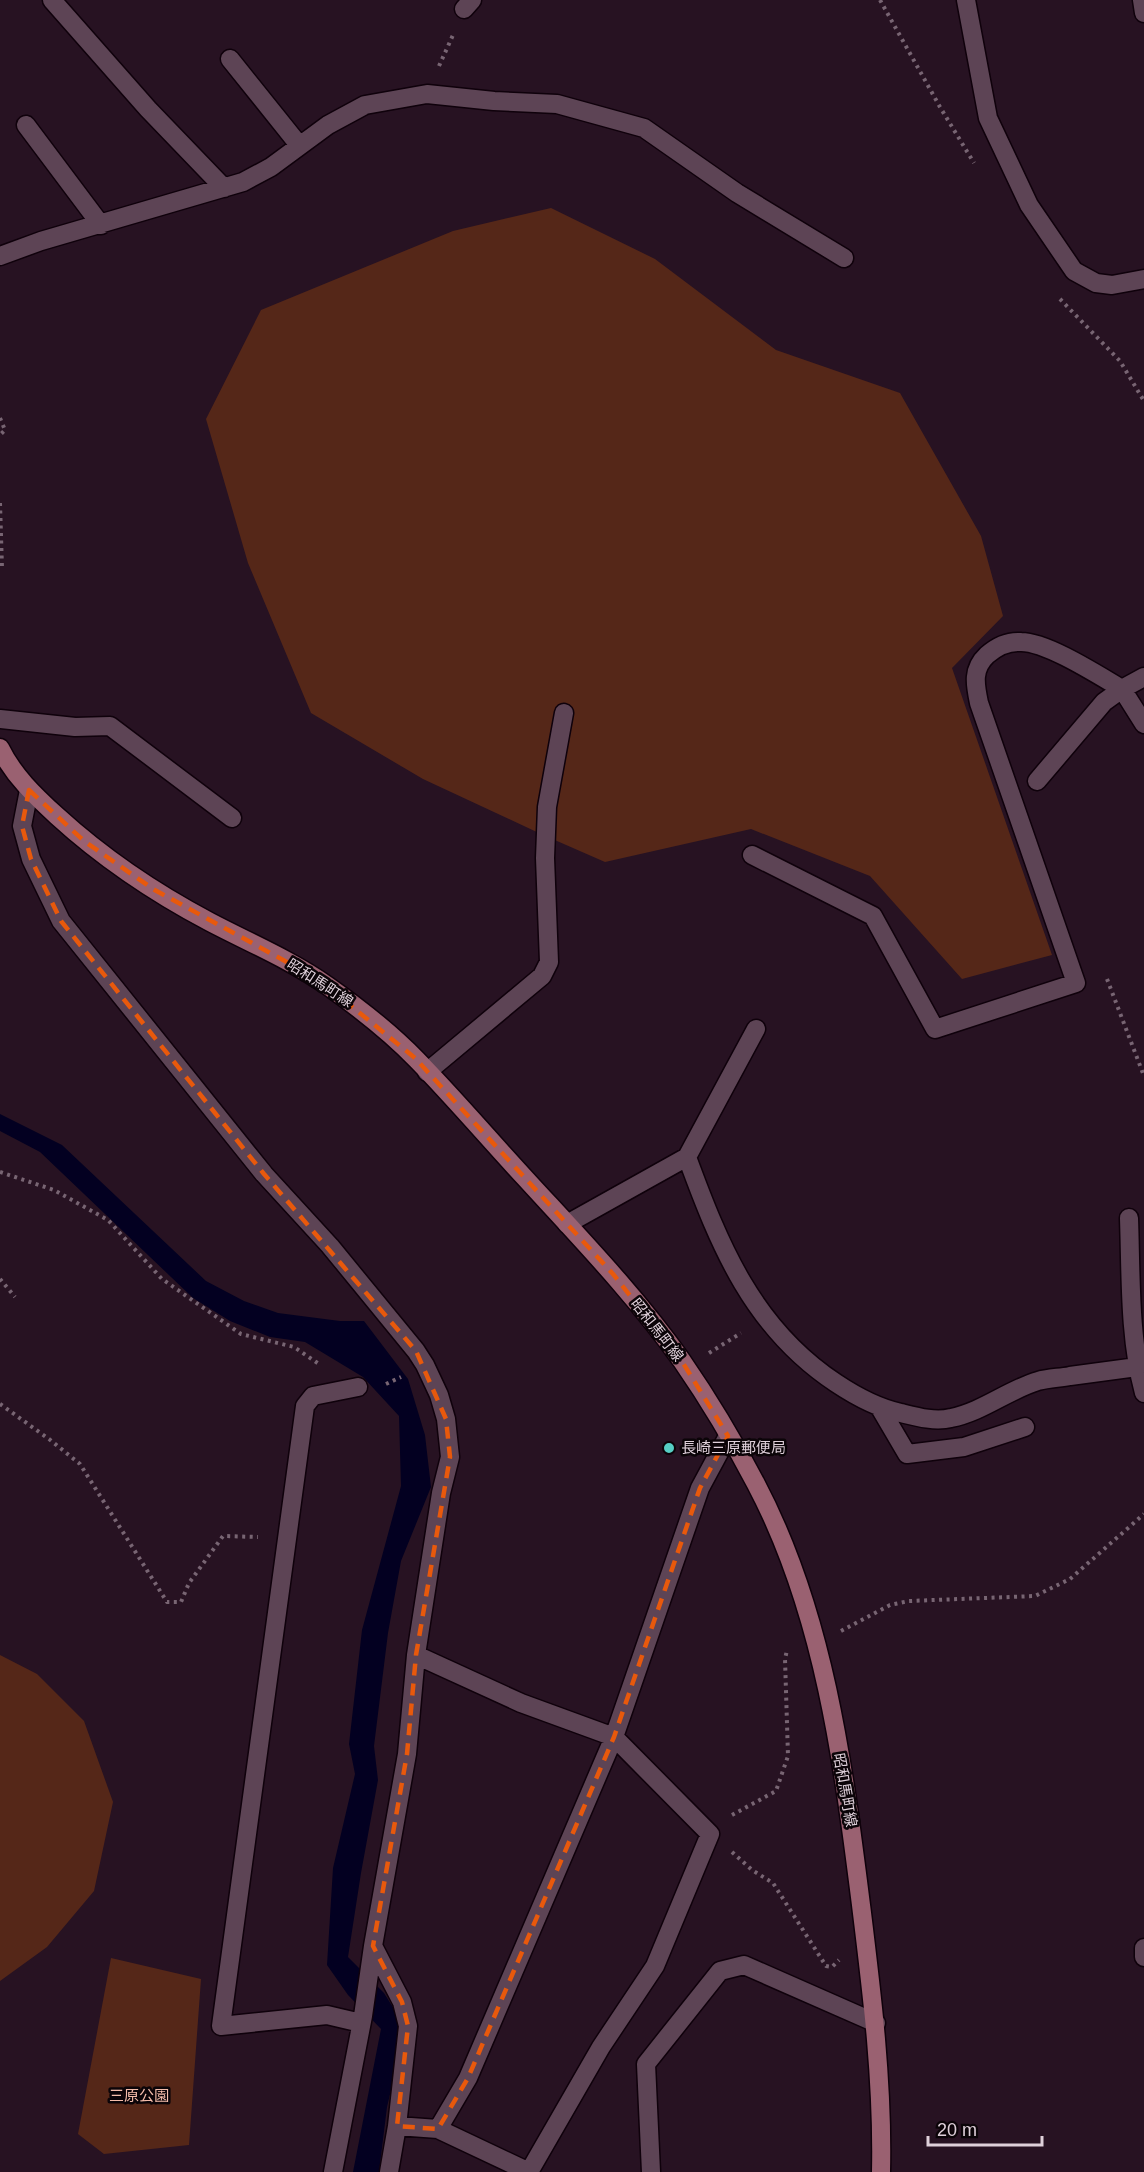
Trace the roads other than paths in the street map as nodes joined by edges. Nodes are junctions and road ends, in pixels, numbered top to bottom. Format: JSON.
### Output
{"nodes":[{"id":1,"x":52,"y":0,"type":"edge"},
{"id":2,"x":966,"y":0,"type":"edge"},
{"id":3,"x":1142,"y":0,"type":"edge"},
{"id":4,"x":1144,"y":13,"type":"edge"},
{"id":5,"x":230,"y":58,"type":"dead end"},
{"id":6,"x":26,"y":125,"type":"dead end"},
{"id":7,"x":299,"y":145,"type":"junction"},
{"id":8,"x":224,"y":188,"type":"junction"},
{"id":9,"x":101,"y":225,"type":"junction"},
{"id":10,"x":0,"y":256,"type":"edge"},
{"id":11,"x":844,"y":258,"type":"dead end"},
{"id":12,"x":1144,"y":279,"type":"edge"},
{"id":13,"x":1144,"y":677,"type":"edge"},
{"id":14,"x":1122,"y":689,"type":"junction"},
{"id":15,"x":564,"y":713,"type":"dead end"},
{"id":16,"x":0,"y":719,"type":"edge"},
{"id":17,"x":1144,"y":724,"type":"edge"},
{"id":18,"x":0,"y":748,"type":"edge"},
{"id":19,"x":1037,"y":781,"type":"dead end"},
{"id":20,"x":28,"y":790,"type":"junction"},
{"id":21,"x":232,"y":818,"type":"dead end"},
{"id":22,"x":752,"y":855,"type":"dead end"},
{"id":23,"x":756,"y":1029,"type":"dead end"},
{"id":24,"x":427,"y":1072,"type":"junction"},
{"id":25,"x":687,"y":1157,"type":"junction"},
{"id":26,"x":1129,"y":1218,"type":"dead end"},
{"id":27,"x":567,"y":1224,"type":"junction"},
{"id":28,"x":1137,"y":1367,"type":"junction"},
{"id":29,"x":364,"y":1389,"type":"road end"},
{"id":30,"x":1144,"y":1394,"type":"edge"},
{"id":31,"x":880,"y":1408,"type":"junction"},
{"id":32,"x":1025,"y":1427,"type":"dead end"},
{"id":33,"x":728,"y":1436,"type":"junction"},
{"id":34,"x":416,"y":1655,"type":"junction"},
{"id":35,"x":614,"y":1737,"type":"junction"},
{"id":36,"x":373,"y":1946,"type":"junction"},
{"id":37,"x":1144,"y":1948,"type":"edge"},
{"id":38,"x":1144,"y":1957,"type":"edge"},
{"id":39,"x":362,"y":2019,"type":"junction"},
{"id":40,"x":876,"y":2023,"type":"junction"},
{"id":41,"x":397,"y":2126,"type":"junction"},
{"id":42,"x":438,"y":2129,"type":"junction"},
{"id":43,"x":333,"y":2172,"type":"edge"},
{"id":44,"x":389,"y":2172,"type":"edge"},
{"id":45,"x":651,"y":2172,"type":"edge"},
{"id":46,"x":881,"y":2172,"type":"edge"}],
"edges":[{"from":1,"to":8,"type":"street"},
{"from":2,"to":12,"type":"street"},
{"from":3,"to":4,"type":"street"},
{"from":5,"to":7,"type":"street"},
{"from":6,"to":9,"type":"street"},
{"from":7,"to":8,"type":"street"},
{"from":7,"to":11,"type":"street"},
{"from":8,"to":9,"type":"street"},
{"from":9,"to":10,"type":"street"},
{"from":13,"to":14,"type":"street"},
{"from":14,"to":17,"type":"street"},
{"from":14,"to":19,"type":"street"},
{"from":14,"to":22,"type":"street"},
{"from":15,"to":24,"type":"street"},
{"from":16,"to":21,"type":"street"},
{"from":18,"to":20,"type":"main road","name":"昭和馬町線"},
{"from":20,"to":24,"type":"main road","name":"昭和馬町線"},
{"from":20,"to":34,"type":"street"},
{"from":23,"to":25,"type":"street"},
{"from":24,"to":27,"type":"main road","name":"昭和馬町線"},
{"from":25,"to":27,"type":"street"},
{"from":25,"to":31,"type":"street"},
{"from":26,"to":28,"type":"street"},
{"from":27,"to":33,"type":"main road","name":"昭和馬町線"},
{"from":28,"to":30,"type":"street"},
{"from":28,"to":31,"type":"street"},
{"from":29,"to":39,"type":"street"},
{"from":31,"to":32,"type":"street"},
{"from":33,"to":35,"type":"street"},
{"from":33,"to":40,"type":"main road","name":"昭和馬町線"},
{"from":34,"to":35,"type":"street"},
{"from":34,"to":36,"type":"street"},
{"from":35,"to":42,"type":"street"},
{"from":35,"to":42,"type":"street"},
{"from":36,"to":39,"type":"street"},
{"from":36,"to":41,"type":"street"},
{"from":37,"to":38,"type":"street"},
{"from":39,"to":43,"type":"street"},
{"from":40,"to":45,"type":"street"},
{"from":40,"to":46,"type":"main road","name":"昭和馬町線"},
{"from":41,"to":42,"type":"street"},
{"from":41,"to":44,"type":"street"}]}
